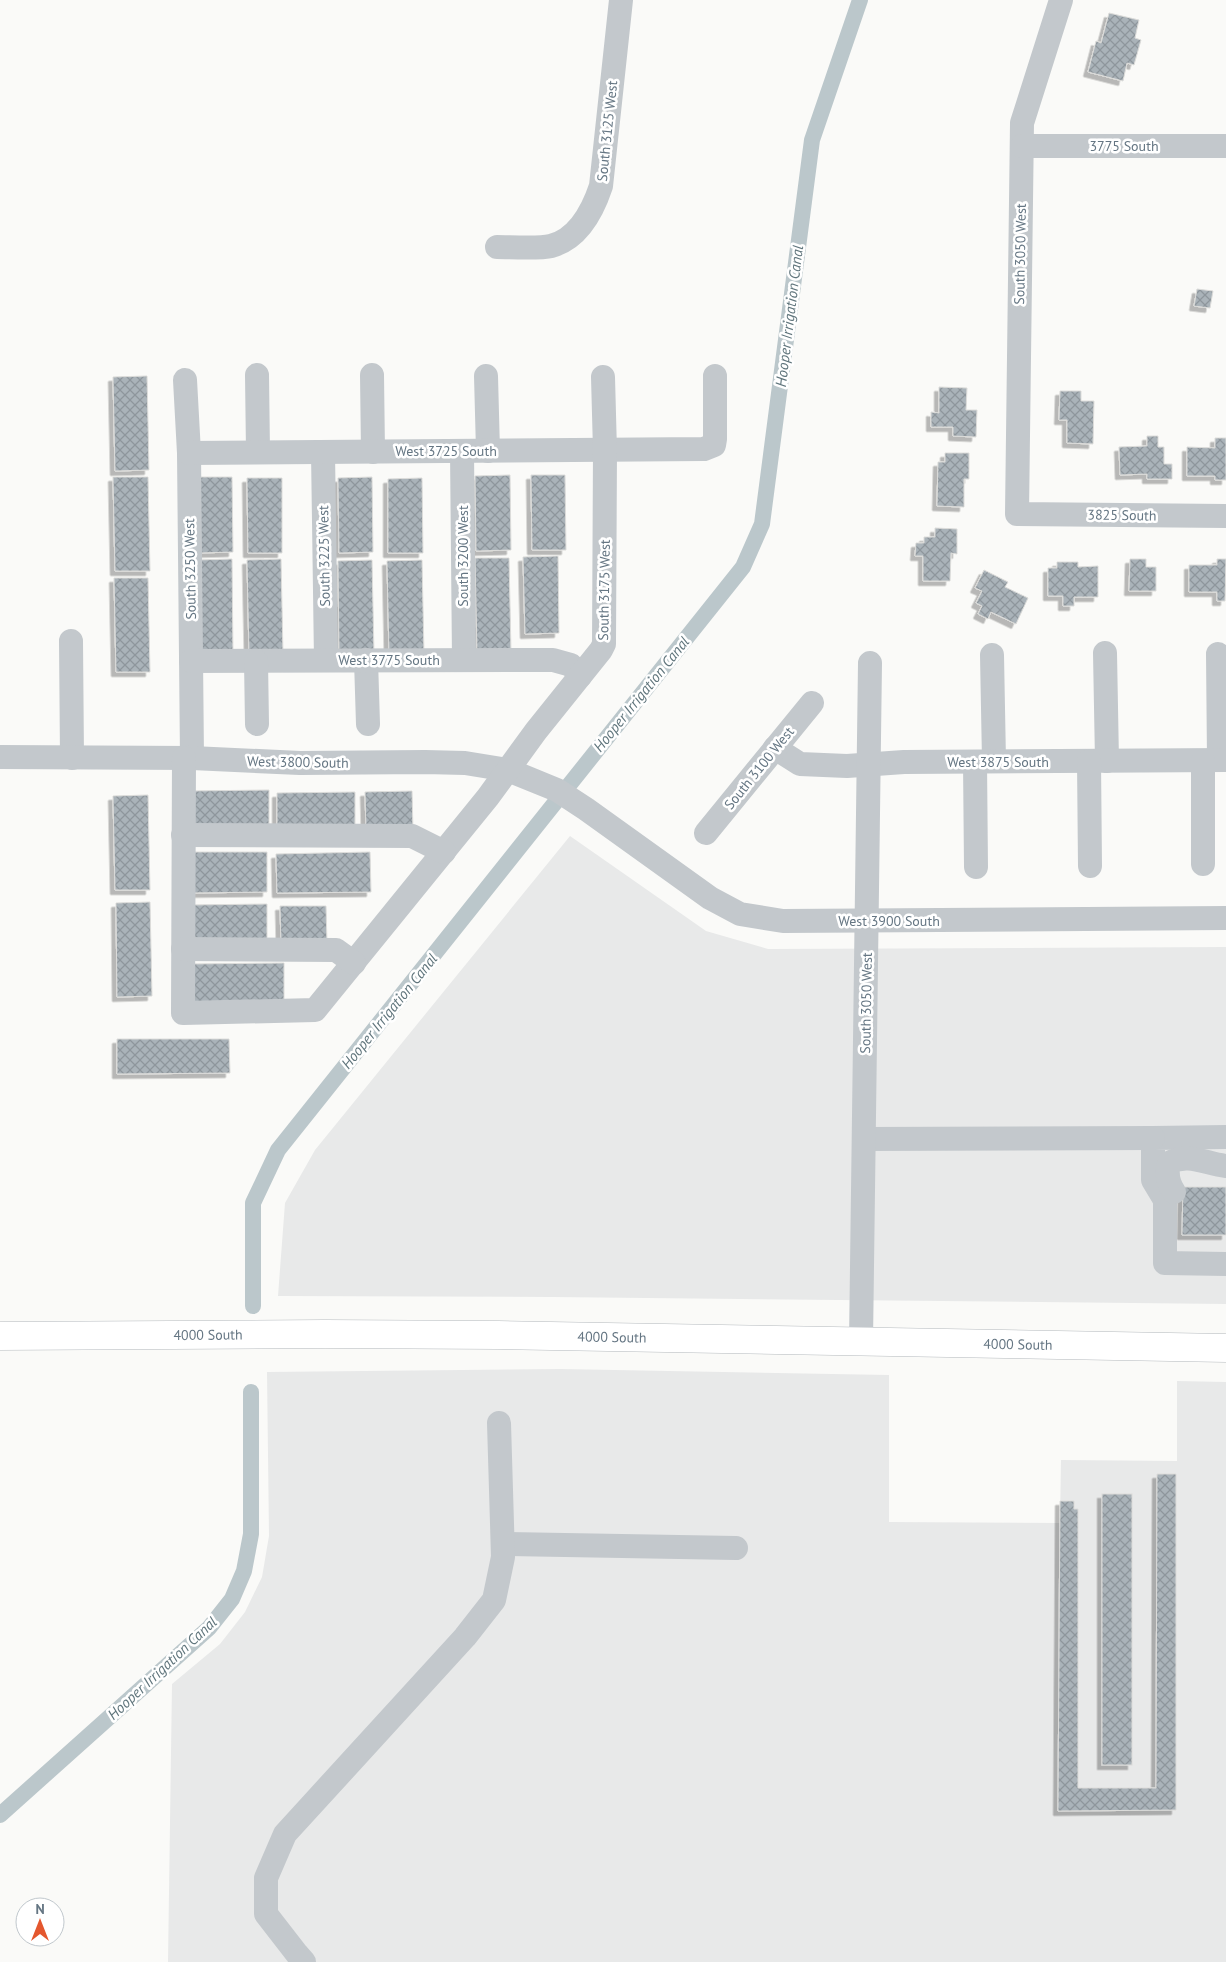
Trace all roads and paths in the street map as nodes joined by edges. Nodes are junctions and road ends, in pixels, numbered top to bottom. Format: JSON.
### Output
{"nodes":[{"id":1,"x":621,"y":0,"type":"edge"},
{"id":2,"x":1061,"y":0,"type":"edge"},
{"id":3,"x":1022,"y":146,"type":"junction"},
{"id":4,"x":1226,"y":146,"type":"edge"},
{"id":5,"x":497,"y":247,"type":"dead end"},
{"id":6,"x":257,"y":375,"type":"dead end"},
{"id":7,"x":372,"y":375,"type":"dead end"},
{"id":8,"x":486,"y":376,"type":"dead end"},
{"id":9,"x":714,"y":376,"type":"dead end"},
{"id":10,"x":603,"y":377,"type":"dead end"},
{"id":11,"x":185,"y":380,"type":"dead end"},
{"id":12,"x":605,"y":450,"type":"junction"},
{"id":13,"x":462,"y":451,"type":"junction"},
{"id":14,"x":488,"y":451,"type":"junction"},
{"id":15,"x":258,"y":452,"type":"junction"},
{"id":16,"x":322,"y":452,"type":"junction"},
{"id":17,"x":373,"y":452,"type":"junction"},
{"id":18,"x":188,"y":453,"type":"junction"},
{"id":19,"x":1017,"y":514,"type":"joint"},
{"id":20,"x":1226,"y":516,"type":"edge"},
{"id":21,"x":71,"y":641,"type":"dead end"},
{"id":22,"x":1105,"y":653,"type":"dead end"},
{"id":23,"x":1218,"y":654,"type":"dead end"},
{"id":24,"x":992,"y":655,"type":"dead end"},
{"id":25,"x":326,"y":660,"type":"junction"},
{"id":26,"x":366,"y":660,"type":"junction"},
{"id":27,"x":464,"y":660,"type":"junction"},
{"id":28,"x":191,"y":661,"type":"junction"},
{"id":29,"x":256,"y":661,"type":"junction"},
{"id":30,"x":870,"y":663,"type":"dead end"},
{"id":31,"x":580,"y":676,"type":"junction"},
{"id":32,"x":812,"y":703,"type":"dead end"},
{"id":33,"x":257,"y":724,"type":"dead end"},
{"id":34,"x":368,"y":724,"type":"dead end"},
{"id":35,"x":775,"y":748,"type":"junction"},
{"id":36,"x":0,"y":757,"type":"edge"},
{"id":37,"x":72,"y":758,"type":"junction"},
{"id":38,"x":188,"y":758,"type":"junction"},
{"id":39,"x":1216,"y":760,"type":"edge"},
{"id":40,"x":1098,"y":761,"type":"junction"},
{"id":41,"x":984,"y":762,"type":"junction"},
{"id":42,"x":869,"y":764,"type":"junction"},
{"id":43,"x":516,"y":773,"type":"junction"},
{"id":44,"x":586,"y":809,"type":"joint"},
{"id":45,"x":706,"y":833,"type":"dead end"},
{"id":46,"x":183,"y":835,"type":"junction"},
{"id":47,"x":444,"y":852,"type":"junction"},
{"id":48,"x":1204,"y":864,"type":"dead end"},
{"id":49,"x":1090,"y":866,"type":"dead end"},
{"id":50,"x":976,"y":867,"type":"dead end"},
{"id":51,"x":1226,"y":918,"type":"edge"},
{"id":52,"x":867,"y":921,"type":"junction"},
{"id":53,"x":183,"y":949,"type":"junction"},
{"id":54,"x":354,"y":963,"type":"junction"},
{"id":55,"x":1226,"y":1137,"type":"edge"},
{"id":56,"x":1153,"y":1138,"type":"junction"},
{"id":57,"x":864,"y":1139,"type":"junction"},
{"id":58,"x":1226,"y":1166,"type":"edge"},
{"id":59,"x":1178,"y":1263,"type":"junction"},
{"id":60,"x":1226,"y":1264,"type":"edge"},
{"id":61,"x":0,"y":1336,"type":"edge"},
{"id":62,"x":861,"y":1342,"type":"junction"},
{"id":63,"x":1226,"y":1348,"type":"edge"},
{"id":64,"x":499,"y":1423,"type":"dead end"},
{"id":65,"x":503,"y":1544,"type":"junction"},
{"id":66,"x":736,"y":1548,"type":"dead end"},
{"id":67,"x":304,"y":1962,"type":"edge"}],
"edges":[{"from":1,"to":5,"type":"street","name":"South 3125 West"},
{"from":2,"to":3,"type":"street","name":"South 3050 West"},
{"from":3,"to":4,"type":"street","name":"3775 South"},
{"from":3,"to":19,"type":"street","name":"South 3050 West"},
{"from":6,"to":15,"type":"street"},
{"from":7,"to":17,"type":"street"},
{"from":8,"to":14,"type":"street"},
{"from":9,"to":12,"type":"street","name":"West 3725 South"},
{"from":10,"to":12,"type":"street","name":"South 3175 West"},
{"from":11,"to":18,"type":"street","name":"South 3250 West"},
{"from":12,"to":14,"type":"street","name":"West 3725 South"},
{"from":12,"to":31,"type":"street","name":"South 3175 West"},
{"from":13,"to":14,"type":"street","name":"West 3725 South"},
{"from":13,"to":17,"type":"street","name":"West 3725 South"},
{"from":13,"to":27,"type":"street","name":"South 3200 West"},
{"from":15,"to":16,"type":"street","name":"West 3725 South"},
{"from":15,"to":18,"type":"street","name":"West 3725 South"},
{"from":16,"to":17,"type":"street","name":"West 3725 South"},
{"from":16,"to":25,"type":"street","name":"South 3225 West"},
{"from":18,"to":28,"type":"street","name":"South 3250 West"},
{"from":19,"to":20,"type":"street","name":"3825 South"},
{"from":21,"to":37,"type":"street"},
{"from":22,"to":40,"type":"street"},
{"from":23,"to":39,"type":"street"},
{"from":24,"to":41,"type":"street"},
{"from":25,"to":26,"type":"street","name":"West 3775 South"},
{"from":25,"to":29,"type":"street","name":"West 3775 South"},
{"from":26,"to":27,"type":"street","name":"West 3775 South"},
{"from":26,"to":34,"type":"street"},
{"from":27,"to":31,"type":"street","name":"West 3775 South"},
{"from":28,"to":29,"type":"street","name":"West 3775 South"},
{"from":28,"to":38,"type":"street","name":"South 3250 West"},
{"from":29,"to":33,"type":"street"},
{"from":30,"to":42,"type":"street","name":"South 3050 West"},
{"from":31,"to":43,"type":"street","name":"South 3175 West"},
{"from":32,"to":35,"type":"street","name":"South 3100 West"},
{"from":35,"to":42,"type":"street","name":"West 3875 South"},
{"from":35,"to":45,"type":"street","name":"South 3100 West"},
{"from":36,"to":37,"type":"street","name":"West 3800 South"},
{"from":37,"to":38,"type":"street","name":"West 3800 South"},
{"from":38,"to":43,"type":"street","name":"West 3800 South"},
{"from":38,"to":46,"type":"street","name":"South 3250 West"},
{"from":39,"to":40,"type":"street","name":"West 3875 South"},
{"from":39,"to":48,"type":"street"},
{"from":40,"to":41,"type":"street","name":"West 3875 South"},
{"from":40,"to":49,"type":"street"},
{"from":41,"to":42,"type":"street","name":"West 3875 South"},
{"from":41,"to":50,"type":"street"},
{"from":42,"to":52,"type":"street","name":"South 3050 West"},
{"from":43,"to":44,"type":"street","name":"West 3800 South"},
{"from":43,"to":47,"type":"street","name":"South 3175 West"},
{"from":44,"to":52,"type":"street","name":"West 3900 South"},
{"from":46,"to":47,"type":"street"},
{"from":46,"to":53,"type":"street","name":"South 3250 West"},
{"from":47,"to":54,"type":"street","name":"South 3175 West"},
{"from":51,"to":52,"type":"street","name":"West 3900 South"},
{"from":52,"to":57,"type":"street","name":"South 3050 West"},
{"from":53,"to":54,"type":"street"},
{"from":53,"to":54,"type":"street","name":"South 3250 West"},
{"from":55,"to":56,"type":"street"},
{"from":56,"to":57,"type":"street"},
{"from":56,"to":59,"type":"street"},
{"from":57,"to":62,"type":"street","name":"South 3050 West"},
{"from":58,"to":59,"type":"street"},
{"from":59,"to":60,"type":"street"},
{"from":61,"to":62,"type":"main road","name":"4000 South"},
{"from":62,"to":63,"type":"main road","name":"4000 South"},
{"from":64,"to":65,"type":"street"},
{"from":65,"to":66,"type":"street"},
{"from":65,"to":67,"type":"street"}]}
